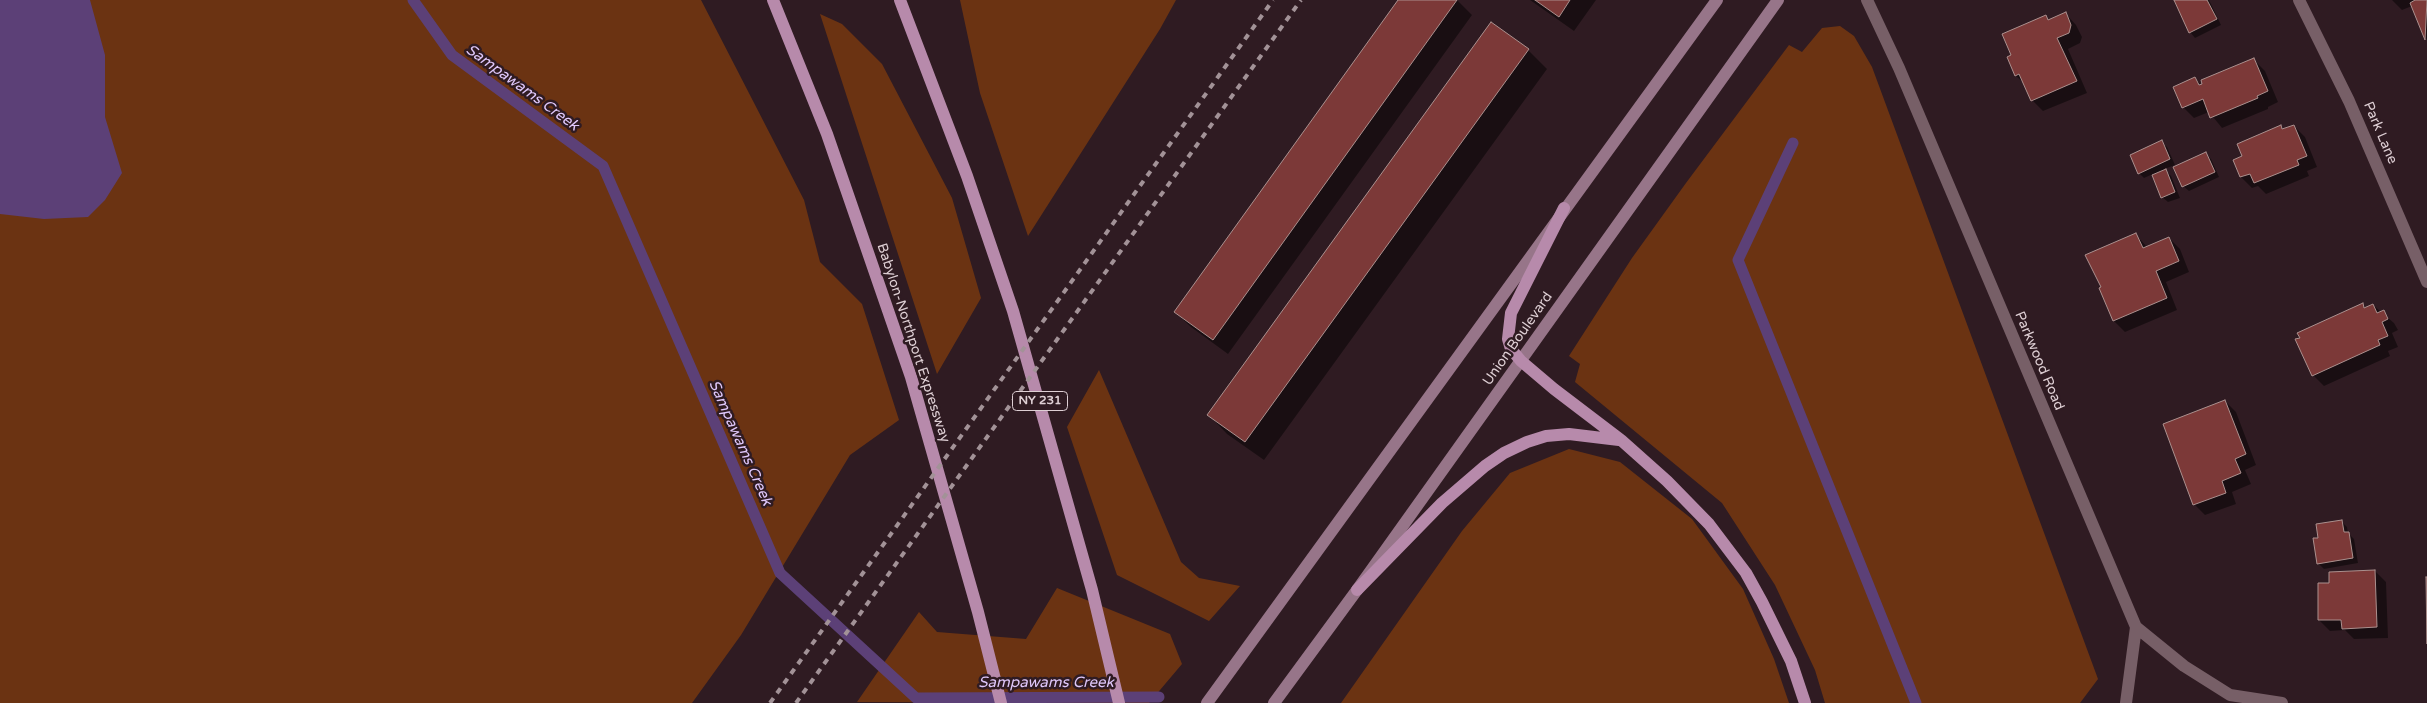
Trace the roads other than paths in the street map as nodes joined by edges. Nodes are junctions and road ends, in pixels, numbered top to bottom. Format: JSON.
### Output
{"nodes":[{"id":1,"x":773,"y":0,"type":"edge"},
{"id":2,"x":900,"y":0,"type":"edge"},
{"id":3,"x":1717,"y":0,"type":"edge"},
{"id":4,"x":1778,"y":0,"type":"edge"},
{"id":5,"x":1867,"y":0,"type":"edge"},
{"id":6,"x":2299,"y":0,"type":"edge"},
{"id":7,"x":1564,"y":208,"type":"junction"},
{"id":8,"x":2427,"y":282,"type":"edge"},
{"id":9,"x":1521,"y":361,"type":"junction"},
{"id":10,"x":1620,"y":440,"type":"junction"},
{"id":11,"x":1357,"y":590,"type":"junction"},
{"id":12,"x":2136,"y":627,"type":"junction"},
{"id":13,"x":1277,"y":699,"type":"edge"},
{"id":14,"x":2226,"y":699,"type":"edge"},
{"id":15,"x":1001,"y":703,"type":"edge"},
{"id":16,"x":1119,"y":703,"type":"edge"},
{"id":17,"x":1207,"y":703,"type":"edge"},
{"id":18,"x":1805,"y":703,"type":"edge"},
{"id":19,"x":2126,"y":703,"type":"edge"},
{"id":20,"x":2282,"y":703,"type":"edge"}],
"edges":[{"from":1,"to":15,"type":"main road","name":"Babylon-Northport Expressway"},
{"from":2,"to":16,"type":"main road","number":"NY 231"},
{"from":3,"to":7,"type":"main road"},
{"from":4,"to":9,"type":"main road","name":"Union Boulevard"},
{"from":5,"to":12,"type":"street","name":"Parkwood Road"},
{"from":6,"to":8,"type":"street","name":"Park Lane"},
{"from":7,"to":9,"type":"main road"},
{"from":7,"to":17,"type":"main road"},
{"from":9,"to":10,"type":"main road"},
{"from":9,"to":11,"type":"main road","name":"Union Boulevard"},
{"from":10,"to":11,"type":"main road"},
{"from":10,"to":18,"type":"main road"},
{"from":11,"to":13,"type":"main road","name":"Union Boulevard"},
{"from":12,"to":14,"type":"street","name":"Parkwood Road"},
{"from":12,"to":19,"type":"street"},
{"from":14,"to":20,"type":"street","name":"Parkwood Road"}]}
